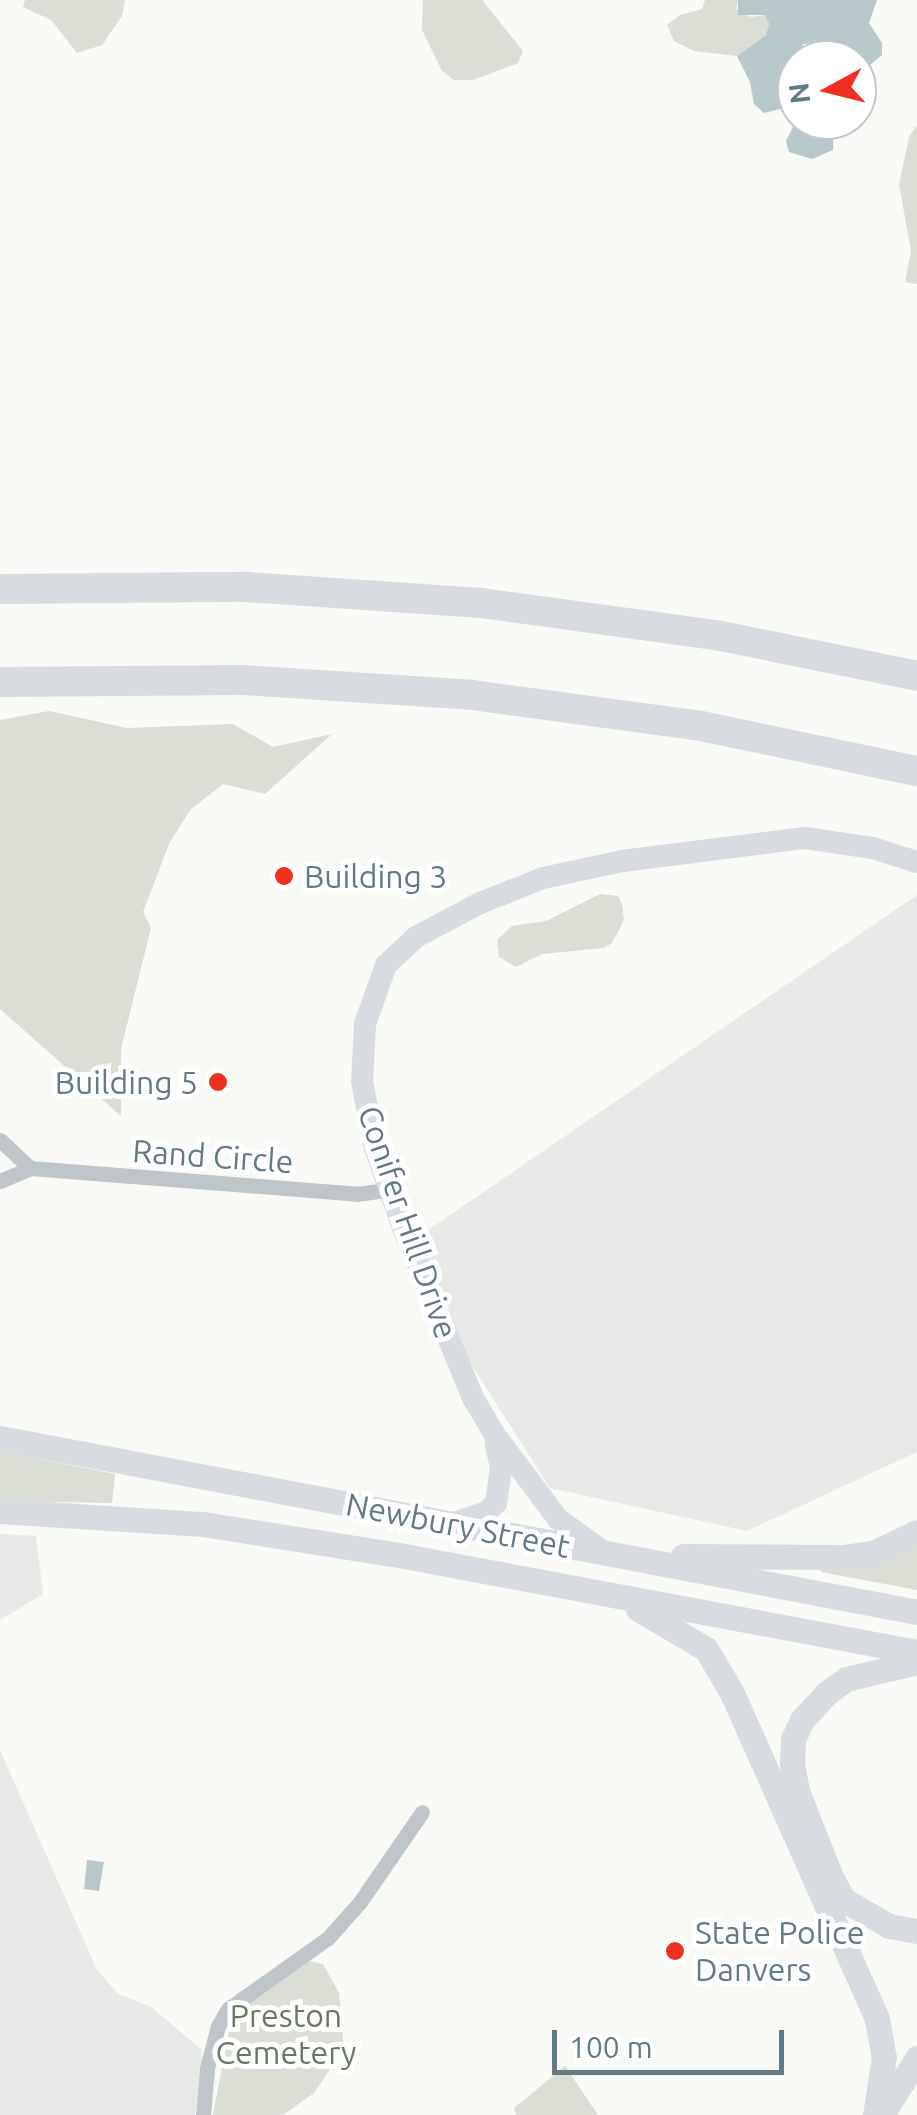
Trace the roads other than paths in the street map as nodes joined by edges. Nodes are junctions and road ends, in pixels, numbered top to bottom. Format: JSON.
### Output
{"nodes":[{"id":1,"x":0,"y":589,"type":"edge"},
{"id":2,"x":917,"y":676,"type":"edge"},
{"id":3,"x":0,"y":682,"type":"edge"},
{"id":4,"x":917,"y":771,"type":"edge"},
{"id":5,"x":917,"y":862,"type":"edge"},
{"id":6,"x":0,"y":1140,"type":"edge"},
{"id":7,"x":30,"y":1168,"type":"junction"},
{"id":8,"x":0,"y":1181,"type":"edge"},
{"id":9,"x":392,"y":1189,"type":"junction"},
{"id":10,"x":495,"y":1435,"type":"junction"},
{"id":11,"x":0,"y":1438,"type":"edge"},
{"id":12,"x":0,"y":1511,"type":"edge"},
{"id":13,"x":452,"y":1524,"type":"junction"},
{"id":14,"x":917,"y":1532,"type":"edge"},
{"id":15,"x":608,"y":1554,"type":"junction"},
{"id":16,"x":606,"y":1593,"type":"junction"},
{"id":17,"x":917,"y":1612,"type":"edge"},
{"id":18,"x":917,"y":1652,"type":"edge"},
{"id":19,"x":917,"y":1662,"type":"edge"},
{"id":20,"x":422,"y":1812,"type":"dead end"},
{"id":21,"x":917,"y":1931,"type":"edge"},
{"id":22,"x":917,"y":2058,"type":"edge"},
{"id":23,"x":203,"y":2115,"type":"edge"},
{"id":24,"x":878,"y":2115,"type":"edge"}],
"edges":[{"from":1,"to":2,"type":"highway"},
{"from":3,"to":4,"type":"highway"},
{"from":5,"to":9,"type":"street","name":"Conifer Hill Drive"},
{"from":6,"to":7,"type":"street"},
{"from":7,"to":8,"type":"street","name":"Rand Circle"},
{"from":7,"to":9,"type":"street","name":"Rand Circle"},
{"from":9,"to":10,"type":"street","name":"Conifer Hill Drive"},
{"from":10,"to":13,"type":"street","name":"Conifer Hill Drive"},
{"from":10,"to":15,"type":"street","name":"Conifer Hill Drive"},
{"from":11,"to":13,"type":"main road","name":"Newbury Street"},
{"from":12,"to":16,"type":"main road","name":"Newbury Street"},
{"from":13,"to":15,"type":"main road","name":"Newbury Street"},
{"from":14,"to":15,"type":"main road"},
{"from":15,"to":17,"type":"main road","name":"Newbury Street"},
{"from":16,"to":18,"type":"main road","name":"Newbury Street"},
{"from":16,"to":24,"type":"main road"},
{"from":19,"to":21,"type":"main road"},
{"from":20,"to":23,"type":"street"},
{"from":22,"to":24,"type":"main road"}]}
